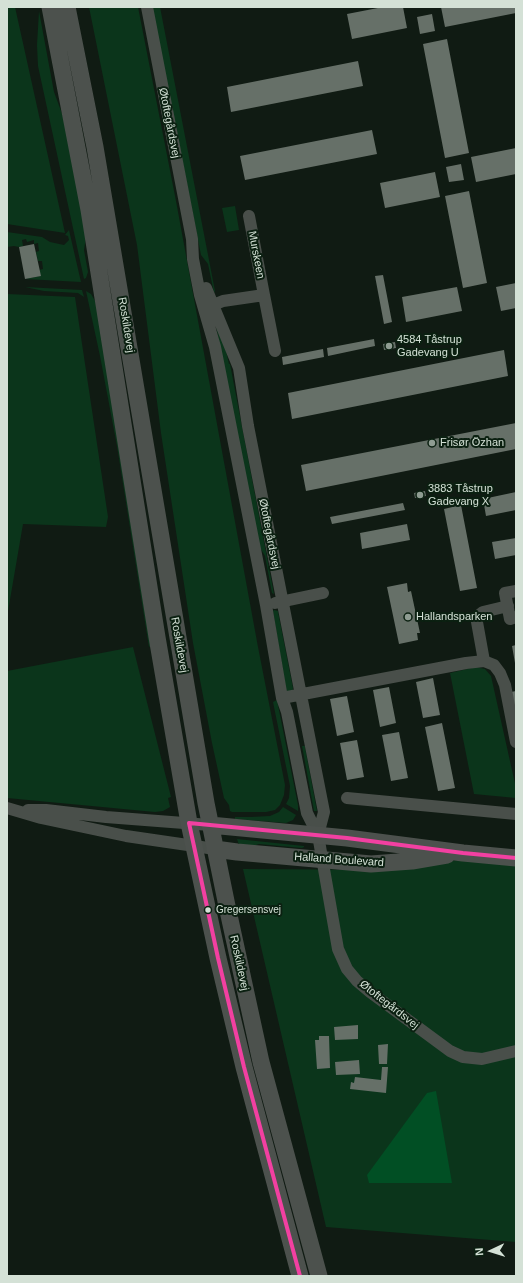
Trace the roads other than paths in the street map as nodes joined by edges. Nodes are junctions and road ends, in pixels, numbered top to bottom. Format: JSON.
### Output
{"nodes":[{"id":1,"x":50,"y":7,"type":"edge"},
{"id":2,"x":67,"y":7,"type":"edge"},
{"id":3,"x":147,"y":7,"type":"edge"},
{"id":4,"x":249,"y":216,"type":"dead end"},
{"id":5,"x":264,"y":295,"type":"junction"},
{"id":6,"x":208,"y":307,"type":"junction"},
{"id":7,"x":275,"y":351,"type":"dead end"},
{"id":8,"x":516,"y":591,"type":"edge"},
{"id":9,"x":323,"y":593,"type":"dead end"},
{"id":10,"x":282,"y":601,"type":"junction"},
{"id":11,"x":266,"y":605,"type":"junction"},
{"id":12,"x":508,"y":606,"type":"junction"},
{"id":13,"x":516,"y":618,"type":"edge"},
{"id":14,"x":484,"y":661,"type":"junction"},
{"id":15,"x":301,"y":695,"type":"junction"},
{"id":16,"x":282,"y":698,"type":"junction"},
{"id":17,"x":516,"y":742,"type":"edge"},
{"id":18,"x":347,"y":798,"type":"dead end"},
{"id":19,"x":10,"y":809,"type":"edge"},
{"id":20,"x":516,"y":814,"type":"edge"},
{"id":21,"x":190,"y":823,"type":"junction"},
{"id":22,"x":210,"y":825,"type":"junction"},
{"id":23,"x":318,"y":835,"type":"junction"},
{"id":24,"x":194,"y":845,"type":"junction"},
{"id":25,"x":215,"y":849,"type":"junction"},
{"id":26,"x":463,"y":852,"type":"junction"},
{"id":27,"x":516,"y":858,"type":"edge"},
{"id":28,"x":322,"y":860,"type":"junction"},
{"id":29,"x":516,"y":1051,"type":"edge"},
{"id":30,"x":300,"y":1276,"type":"edge"},
{"id":31,"x":319,"y":1276,"type":"edge"}],
"edges":[{"from":1,"to":21,"type":"main road","name":"Roskildevej"},
{"from":2,"to":22,"type":"main road","name":"Roskildevej"},
{"from":3,"to":6,"type":"street","name":"Øtoftegårdsvej"},
{"from":4,"to":5,"type":"street","name":"Murskeen"},
{"from":5,"to":6,"type":"street","name":"Murskeen"},
{"from":5,"to":7,"type":"street","name":"Murskeen"},
{"from":6,"to":10,"type":"street","name":"Øtoftegårdsvej"},
{"from":6,"to":11,"type":"street","name":"Øtoftegårdsvej"},
{"from":8,"to":12,"type":"street"},
{"from":9,"to":10,"type":"street"},
{"from":10,"to":11,"type":"street"},
{"from":10,"to":15,"type":"street","name":"Øtoftegårdsvej"},
{"from":11,"to":16,"type":"street","name":"Øtoftegårdsvej"},
{"from":12,"to":13,"type":"street"},
{"from":12,"to":14,"type":"street"},
{"from":14,"to":15,"type":"street"},
{"from":14,"to":17,"type":"street"},
{"from":15,"to":16,"type":"street"},
{"from":15,"to":23,"type":"street","name":"Øtoftegårdsvej"},
{"from":16,"to":23,"type":"street","name":"Øtoftegårdsvej"},
{"from":18,"to":20,"type":"street"},
{"from":19,"to":21,"type":"street"},
{"from":19,"to":24,"type":"street"},
{"from":21,"to":22,"type":"street"},
{"from":21,"to":24,"type":"main road","name":"Roskildevej"},
{"from":22,"to":23,"type":"main road","name":"Halland Boulevard"},
{"from":22,"to":25,"type":"main road","name":"Roskildevej"},
{"from":23,"to":26,"type":"main road","name":"Halland Boulevard"},
{"from":23,"to":28,"type":"street","name":"Øtoftegårdsvej"},
{"from":24,"to":25,"type":"street"},
{"from":24,"to":30,"type":"main road","name":"Roskildevej"},
{"from":25,"to":28,"type":"main road","name":"Halland Boulevard"},
{"from":25,"to":31,"type":"main road","name":"Roskildevej"},
{"from":26,"to":27,"type":"main road","name":"Halland Boulevard"},
{"from":26,"to":28,"type":"main road","name":"Halland Boulevard"},
{"from":28,"to":29,"type":"street","name":"Øtoftegårdsvej"}]}
